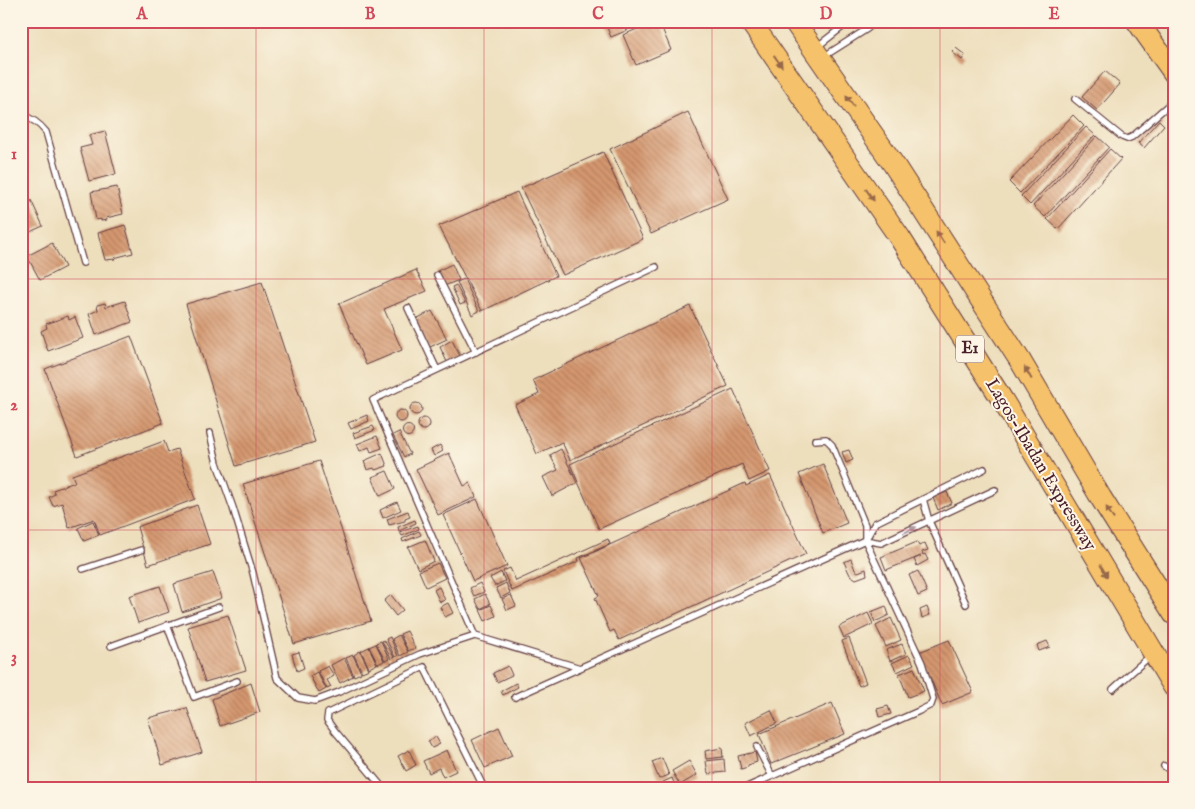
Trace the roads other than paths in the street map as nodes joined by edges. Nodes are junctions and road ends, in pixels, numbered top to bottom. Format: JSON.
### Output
{"nodes":[{"id":1,"x":750,"y":21,"type":"edge"},
{"id":2,"x":794,"y":21,"type":"edge"},
{"id":3,"x":850,"y":21,"type":"edge"},
{"id":4,"x":875,"y":21,"type":"edge"},
{"id":5,"x":1136,"y":21,"type":"edge"},
{"id":6,"x":817,"y":54,"type":"junction"},
{"id":7,"x":1174,"y":73,"type":"edge"},
{"id":8,"x":1075,"y":100,"type":"dead end"},
{"id":9,"x":1174,"y":100,"type":"edge"},
{"id":10,"x":21,"y":115,"type":"edge"},
{"id":11,"x":83,"y":263,"type":"dead end"},
{"id":12,"x":656,"y":267,"type":"dead end"},
{"id":13,"x":437,"y":275,"type":"dead end"},
{"id":14,"x":408,"y":308,"type":"dead end"},
{"id":15,"x":476,"y":352,"type":"junction"},
{"id":16,"x":437,"y":370,"type":"junction"},
{"id":17,"x":210,"y":432,"type":"dead end"},
{"id":18,"x":815,"y":440,"type":"dead end"},
{"id":19,"x":984,"y":469,"type":"dead end"},
{"id":20,"x":995,"y":490,"type":"dead end"},
{"id":21,"x":923,"y":499,"type":"junction"},
{"id":22,"x":929,"y":521,"type":"junction"},
{"id":23,"x":865,"y":540,"type":"junction"},
{"id":24,"x":141,"y":550,"type":"dead end"},
{"id":25,"x":84,"y":569,"type":"dead end"},
{"id":26,"x":966,"y":604,"type":"dead end"},
{"id":27,"x":219,"y":606,"type":"dead end"},
{"id":28,"x":1174,"y":614,"type":"edge"},
{"id":29,"x":167,"y":626,"type":"junction"},
{"id":30,"x":474,"y":636,"type":"junction"},
{"id":31,"x":111,"y":646,"type":"dead end"},
{"id":32,"x":1153,"y":653,"type":"junction"},
{"id":33,"x":580,"y":668,"type":"junction"},
{"id":34,"x":237,"y":681,"type":"dead end"},
{"id":35,"x":1174,"y":688,"type":"edge"},
{"id":36,"x":1113,"y":689,"type":"dead end"},
{"id":37,"x":515,"y":697,"type":"dead end"},
{"id":38,"x":757,"y":747,"type":"dead end"},
{"id":39,"x":1164,"y":766,"type":"dead end"},
{"id":40,"x":1174,"y":773,"type":"edge"},
{"id":41,"x":772,"y":776,"type":"junction"},
{"id":42,"x":383,"y":788,"type":"edge"},
{"id":43,"x":484,"y":788,"type":"edge"},
{"id":44,"x":745,"y":788,"type":"edge"}],
"edges":[{"from":1,"to":32,"type":"highway","name":"Lagos-Ibadan Expressway","number":"E1","one_way":true},
{"from":2,"to":6,"type":"highway","name":"Lagos-Ibadan Expressway","number":"E1"},
{"from":3,"to":6,"type":"lane"},
{"from":4,"to":6,"type":"lane"},
{"from":5,"to":7,"type":"highway"},
{"from":28,"to":6,"type":"highway","name":"Lagos-Ibadan Expressway","number":"E1","one_way":true},
{"from":8,"to":9,"type":"lane"},
{"from":10,"to":11,"type":"lane"},
{"from":12,"to":15,"type":"lane"},
{"from":13,"to":15,"type":"lane"},
{"from":14,"to":16,"type":"lane"},
{"from":15,"to":16,"type":"lane"},
{"from":16,"to":30,"type":"lane"},
{"from":17,"to":30,"type":"lane"},
{"from":18,"to":23,"type":"lane"},
{"from":19,"to":21,"type":"lane"},
{"from":20,"to":22,"type":"lane"},
{"from":21,"to":22,"type":"lane"},
{"from":21,"to":23,"type":"lane"},
{"from":23,"to":22,"type":"lane","one_way":true},
{"from":22,"to":26,"type":"lane"},
{"from":23,"to":33,"type":"lane"},
{"from":23,"to":41,"type":"lane"},
{"from":24,"to":25,"type":"lane"},
{"from":27,"to":29,"type":"lane"},
{"from":29,"to":31,"type":"lane"},
{"from":29,"to":34,"type":"lane"},
{"from":30,"to":33,"type":"lane"},
{"from":32,"to":35,"type":"highway","name":"Lagos-Ibadan Expressway","number":"E1"},
{"from":32,"to":36,"type":"lane"},
{"from":33,"to":37,"type":"lane"},
{"from":38,"to":41,"type":"lane"},
{"from":39,"to":40,"type":"lane"},
{"from":41,"to":44,"type":"lane"},
{"from":42,"to":43,"type":"lane"}]}
